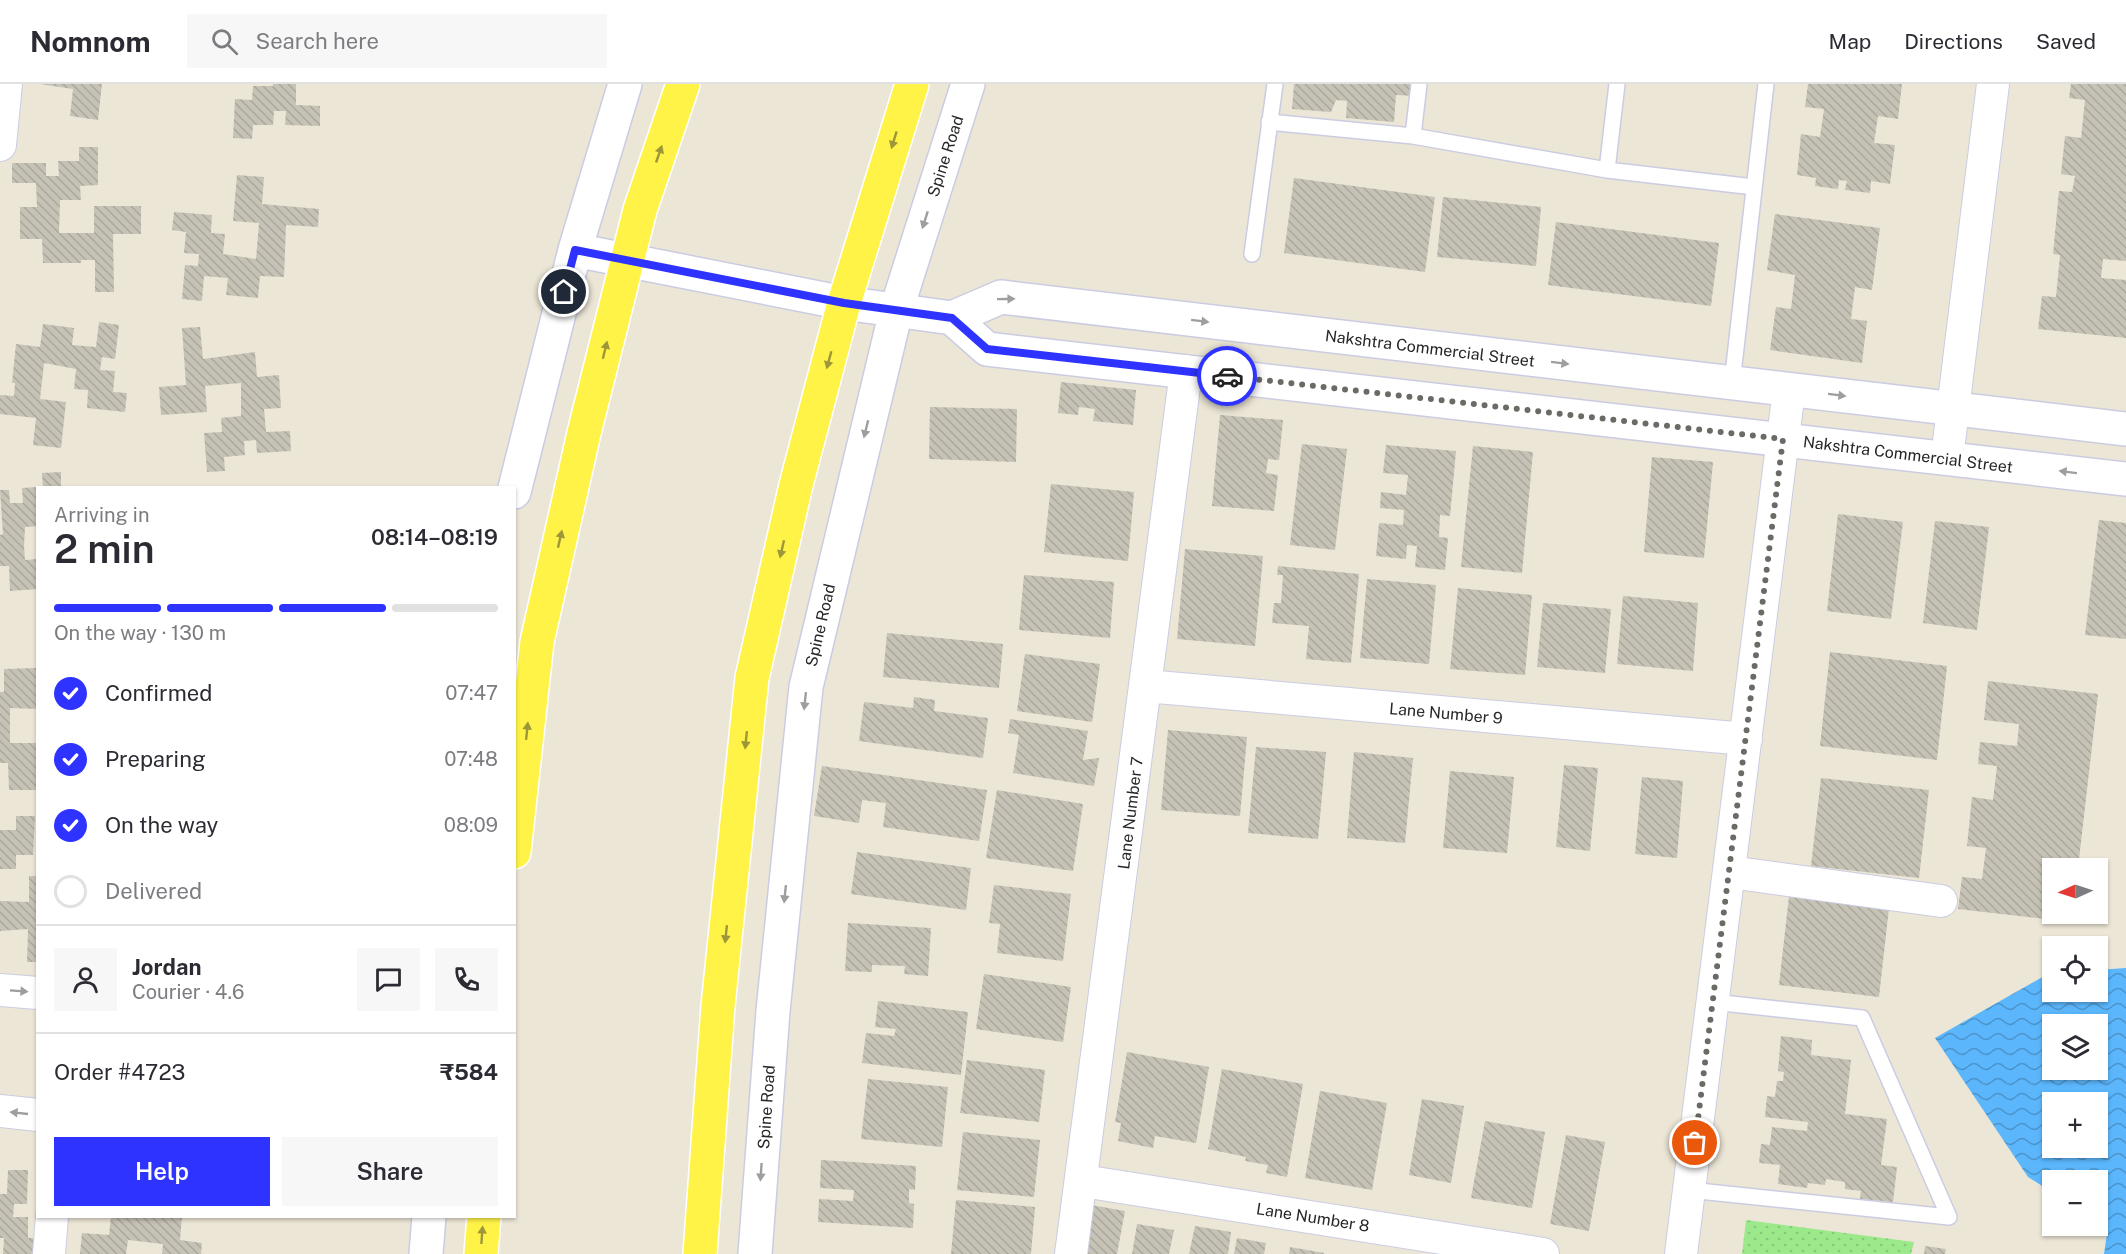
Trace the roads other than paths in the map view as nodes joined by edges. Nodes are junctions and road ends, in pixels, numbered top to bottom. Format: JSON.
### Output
{"nodes":[{"id":1,"x":6,"y":84,"type":"edge"},
{"id":2,"x":625,"y":84,"type":"edge"},
{"id":3,"x":683,"y":84,"type":"edge"},
{"id":4,"x":912,"y":84,"type":"edge"},
{"id":5,"x":968,"y":84,"type":"edge"},
{"id":6,"x":1275,"y":84,"type":"edge"},
{"id":7,"x":1419,"y":84,"type":"edge"},
{"id":8,"x":1617,"y":84,"type":"edge"},
{"id":9,"x":1766,"y":84,"type":"edge"},
{"id":10,"x":1993,"y":84,"type":"edge"},
{"id":11,"x":1269,"y":122,"type":"junction"},
{"id":12,"x":1413,"y":136,"type":"junction"},
{"id":13,"x":0,"y":145,"type":"edge"},
{"id":14,"x":1607,"y":170,"type":"junction"},
{"id":15,"x":1754,"y":187,"type":"junction"},
{"id":16,"x":575,"y":250,"type":"junction"},
{"id":17,"x":1252,"y":254,"type":"dead end"},
{"id":18,"x":628,"y":260,"type":"junction"},
{"id":19,"x":844,"y":303,"type":"junction"},
{"id":20,"x":896,"y":311,"type":"junction"},
{"id":21,"x":952,"y":318,"type":"junction"},
{"id":22,"x":1186,"y":371,"type":"junction"},
{"id":23,"x":1732,"y":383,"type":"junction"},
{"id":24,"x":1789,"y":390,"type":"junction"},
{"id":25,"x":1953,"y":409,"type":"junction"},
{"id":26,"x":2126,"y":429,"type":"edge"},
{"id":27,"x":1783,"y":439,"type":"junction"},
{"id":28,"x":1947,"y":458,"type":"junction"},
{"id":29,"x":2126,"y":479,"type":"edge"},
{"id":30,"x":516,"y":486,"type":"edge"},
{"id":31,"x":1146,"y":686,"type":"junction"},
{"id":32,"x":1746,"y":740,"type":"junction"},
{"id":33,"x":516,"y":834,"type":"edge"},
{"id":34,"x":1730,"y":872,"type":"junction"},
{"id":35,"x":1941,"y":901,"type":"dead end"},
{"id":36,"x":0,"y":990,"type":"edge"},
{"id":37,"x":36,"y":993,"type":"edge"},
{"id":38,"x":1713,"y":1002,"type":"junction"},
{"id":39,"x":0,"y":1111,"type":"edge"},
{"id":40,"x":36,"y":1115,"type":"edge"},
{"id":41,"x":1083,"y":1181,"type":"junction"},
{"id":42,"x":1689,"y":1190,"type":"junction"},
{"id":43,"x":52,"y":1218,"type":"edge"},
{"id":44,"x":429,"y":1218,"type":"edge"},
{"id":45,"x":484,"y":1218,"type":"edge"},
{"id":46,"x":49,"y":1254,"type":"edge"},
{"id":47,"x":426,"y":1254,"type":"edge"},
{"id":48,"x":481,"y":1254,"type":"edge"},
{"id":49,"x":700,"y":1254,"type":"edge"},
{"id":50,"x":755,"y":1254,"type":"edge"},
{"id":51,"x":1071,"y":1254,"type":"edge"},
{"id":52,"x":1543,"y":1254,"type":"edge"},
{"id":53,"x":1681,"y":1254,"type":"edge"}],
"edges":[{"from":1,"to":13,"type":"street"},
{"from":2,"to":16,"type":"street"},
{"from":18,"to":3,"type":"main road","one_way":true},
{"from":4,"to":19,"type":"main road","one_way":true},
{"from":5,"to":20,"type":"street","name":"Spine Road","one_way":true},
{"from":6,"to":11,"type":"lane"},
{"from":7,"to":12,"type":"lane"},
{"from":8,"to":14,"type":"lane"},
{"from":9,"to":15,"type":"lane"},
{"from":10,"to":25,"type":"street"},
{"from":11,"to":12,"type":"lane"},
{"from":11,"to":17,"type":"lane"},
{"from":12,"to":14,"type":"lane"},
{"from":14,"to":15,"type":"lane"},
{"from":15,"to":23,"type":"lane"},
{"from":16,"to":18,"type":"street"},
{"from":16,"to":30,"type":"street"},
{"from":18,"to":19,"type":"street"},
{"from":33,"to":18,"type":"main road","one_way":true},
{"from":19,"to":20,"type":"street"},
{"from":19,"to":49,"type":"main road","one_way":true},
{"from":20,"to":21,"type":"street"},
{"from":20,"to":50,"type":"street","name":"Spine Road","one_way":true},
{"from":21,"to":22,"type":"street","name":"Nakshtra Commercial Street"},
{"from":21,"to":23,"type":"street","name":"Nakshtra Commercial Street","one_way":true},
{"from":22,"to":27,"type":"street","name":"Nakshtra Commercial Street"},
{"from":22,"to":31,"type":"street","name":"Lane Number 7"},
{"from":23,"to":24,"type":"street","name":"Nakshtra Commercial Street"},
{"from":24,"to":25,"type":"street","name":"Nakshtra Commercial Street","one_way":true},
{"from":24,"to":27,"type":"street"},
{"from":25,"to":26,"type":"street","name":"Nakshtra Commercial Street"},
{"from":25,"to":28,"type":"street"},
{"from":27,"to":28,"type":"street","name":"Nakshtra Commercial Street"},
{"from":27,"to":32,"type":"street"},
{"from":29,"to":28,"type":"street","name":"Nakshtra Commercial Street","one_way":true},
{"from":31,"to":32,"type":"street","name":"Lane Number 9"},
{"from":31,"to":41,"type":"street","name":"Lane Number 7"},
{"from":32,"to":34,"type":"street"},
{"from":34,"to":35,"type":"street"},
{"from":34,"to":38,"type":"street"},
{"from":36,"to":37,"type":"street","one_way":true},
{"from":38,"to":42,"type":"street"},
{"from":38,"to":42,"type":"lane"},
{"from":40,"to":39,"type":"street","one_way":true},
{"from":41,"to":51,"type":"street","name":"Lane Number 7"},
{"from":41,"to":52,"type":"street","name":"Lane Number 8"},
{"from":42,"to":53,"type":"street"},
{"from":43,"to":46,"type":"street"},
{"from":44,"to":47,"type":"street"},
{"from":48,"to":45,"type":"main road","one_way":true}]}
